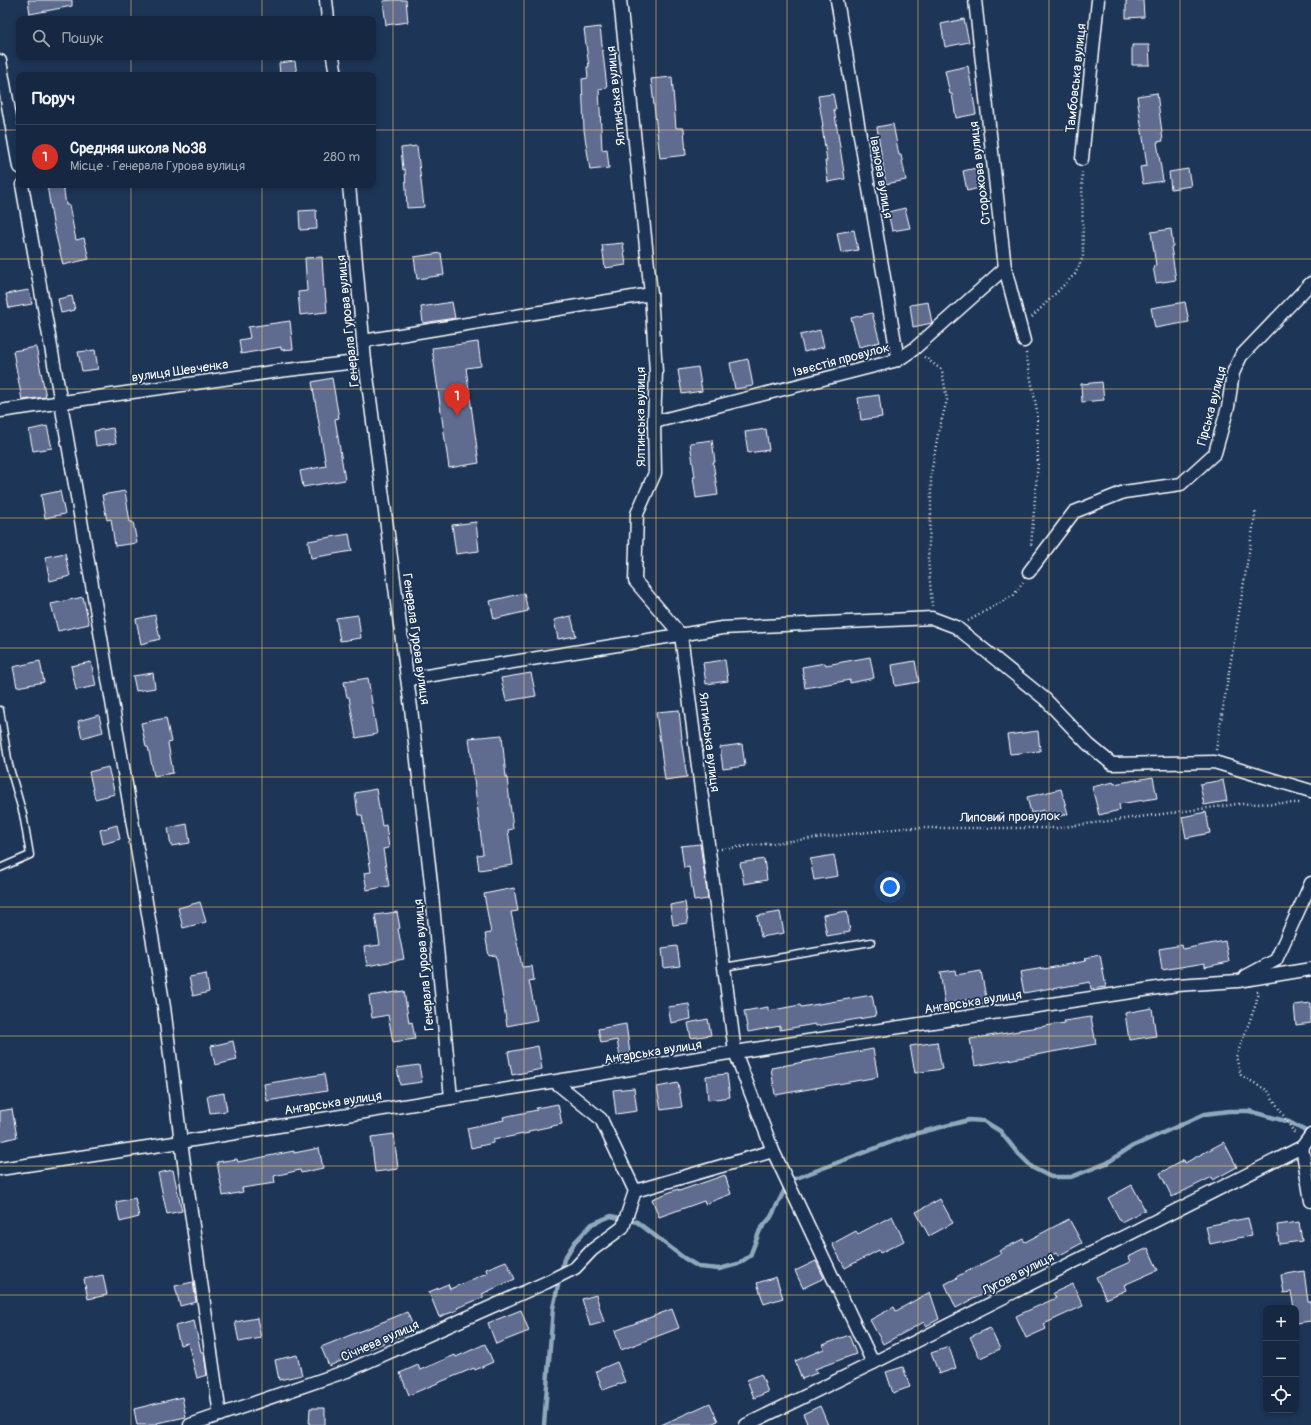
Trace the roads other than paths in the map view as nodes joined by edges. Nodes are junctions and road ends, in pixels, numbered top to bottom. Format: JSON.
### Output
{"nodes":[{"id":1,"x":326,"y":0,"type":"edge"},
{"id":2,"x":620,"y":0,"type":"edge"},
{"id":3,"x":837,"y":0,"type":"edge"},
{"id":4,"x":974,"y":0,"type":"edge"},
{"id":5,"x":1098,"y":0,"type":"edge"},
{"id":6,"x":328,"y":16,"type":"edge"},
{"id":7,"x":334,"y":60,"type":"edge"},
{"id":8,"x":0,"y":61,"type":"edge"},
{"id":9,"x":336,"y":72,"type":"edge"},
{"id":10,"x":16,"y":151,"type":"edge"},
{"id":11,"x":1082,"y":159,"type":"road end"},
{"id":12,"x":23,"y":188,"type":"edge"},
{"id":13,"x":349,"y":188,"type":"edge"},
{"id":14,"x":1005,"y":268,"type":"junction"},
{"id":15,"x":1311,"y":283,"type":"edge"},
{"id":16,"x":651,"y":294,"type":"junction"},
{"id":17,"x":363,"y":341,"type":"junction"},
{"id":18,"x":1024,"y":341,"type":"road end"},
{"id":19,"x":898,"y":360,"type":"junction"},
{"id":20,"x":365,"y":361,"type":"junction"},
{"id":21,"x":61,"y":403,"type":"junction"},
{"id":22,"x":0,"y":411,"type":"edge"},
{"id":23,"x":654,"y":422,"type":"junction"},
{"id":24,"x":1029,"y":572,"type":"road end"},
{"id":25,"x":681,"y":635,"type":"junction"},
{"id":26,"x":408,"y":679,"type":"junction"},
{"id":27,"x":0,"y":710,"type":"edge"},
{"id":28,"x":1311,"y":791,"type":"edge"},
{"id":29,"x":0,"y":868,"type":"edge"},
{"id":30,"x":1311,"y":883,"type":"edge"},
{"id":31,"x":871,"y":942,"type":"dead end"},
{"id":32,"x":724,"y":967,"type":"junction"},
{"id":33,"x":1311,"y":969,"type":"edge"},
{"id":34,"x":1238,"y":981,"type":"junction"},
{"id":35,"x":735,"y":1052,"type":"junction"},
{"id":36,"x":556,"y":1082,"type":"junction"},
{"id":37,"x":451,"y":1098,"type":"junction"},
{"id":38,"x":1311,"y":1135,"type":"edge"},
{"id":39,"x":180,"y":1142,"type":"junction"},
{"id":40,"x":1302,"y":1147,"type":"junction"},
{"id":41,"x":772,"y":1151,"type":"junction"},
{"id":42,"x":0,"y":1169,"type":"edge"},
{"id":43,"x":635,"y":1191,"type":"junction"},
{"id":44,"x":1311,"y":1201,"type":"edge"},
{"id":45,"x":873,"y":1363,"type":"junction"},
{"id":46,"x":220,"y":1415,"type":"junction"},
{"id":47,"x":190,"y":1425,"type":"edge"},
{"id":48,"x":746,"y":1425,"type":"edge"}],
"edges":[{"from":1,"to":6,"type":"street"},
{"from":2,"to":16,"type":"street","name":"Ялтинська вулиця"},
{"from":3,"to":19,"type":"street","name":"Іванова вулиця"},
{"from":4,"to":14,"type":"street","name":"Сторожова вулиця"},
{"from":5,"to":11,"type":"street","name":"Тамбовська вулиця"},
{"from":7,"to":9,"type":"street"},
{"from":8,"to":10,"type":"street"},
{"from":12,"to":21,"type":"street"},
{"from":13,"to":17,"type":"street","name":"Генерала Гурова вулиця"},
{"from":14,"to":18,"type":"street","name":"Сторожова вулиця"},
{"from":14,"to":19,"type":"street","name":"Ізвєстія провулок"},
{"from":15,"to":24,"type":"street","name":"Гірська вулиця"},
{"from":16,"to":17,"type":"street"},
{"from":16,"to":23,"type":"street","name":"Ялтинська вулиця"},
{"from":17,"to":20,"type":"street","name":"Генерала Гурова вулиця"},
{"from":19,"to":23,"type":"street","name":"Ізвєстія провулок"},
{"from":20,"to":21,"type":"street","name":"вулиця Шевченка"},
{"from":20,"to":26,"type":"street","name":"Генерала Гурова вулиця"},
{"from":21,"to":22,"type":"street","name":"вулиця Шевченка"},
{"from":21,"to":39,"type":"street"},
{"from":23,"to":25,"type":"street","name":"Ялтинська вулиця"},
{"from":25,"to":26,"type":"street"},
{"from":25,"to":28,"type":"street"},
{"from":25,"to":32,"type":"street","name":"Ялтинська вулиця"},
{"from":26,"to":37,"type":"street","name":"Генерала Гурова вулиця"},
{"from":27,"to":29,"type":"lane"},
{"from":30,"to":34,"type":"street"},
{"from":31,"to":32,"type":"lane"},
{"from":32,"to":35,"type":"street","name":"Ялтинська вулиця"},
{"from":33,"to":34,"type":"street","name":"Ангарська вулиця"},
{"from":34,"to":35,"type":"street","name":"Ангарська вулиця"},
{"from":35,"to":36,"type":"street","name":"Ангарська вулиця"},
{"from":35,"to":41,"type":"street","name":"Ялтинська вулиця"},
{"from":36,"to":37,"type":"street","name":"Ангарська вулиця"},
{"from":36,"to":43,"type":"street"},
{"from":37,"to":39,"type":"street","name":"Ангарська вулиця"},
{"from":38,"to":40,"type":"street"},
{"from":39,"to":42,"type":"street","name":"Ангарська вулиця"},
{"from":39,"to":46,"type":"street"},
{"from":40,"to":44,"type":"street"},
{"from":40,"to":45,"type":"street","name":"Лугова вулиця"},
{"from":41,"to":43,"type":"street"},
{"from":41,"to":45,"type":"street","name":"Ялтинська вулиця"},
{"from":43,"to":46,"type":"street","name":"Січнева вулиця"},
{"from":45,"to":48,"type":"street","name":"Лугова вулиця"},
{"from":46,"to":47,"type":"street","name":"Січнева вулиця"}]}
